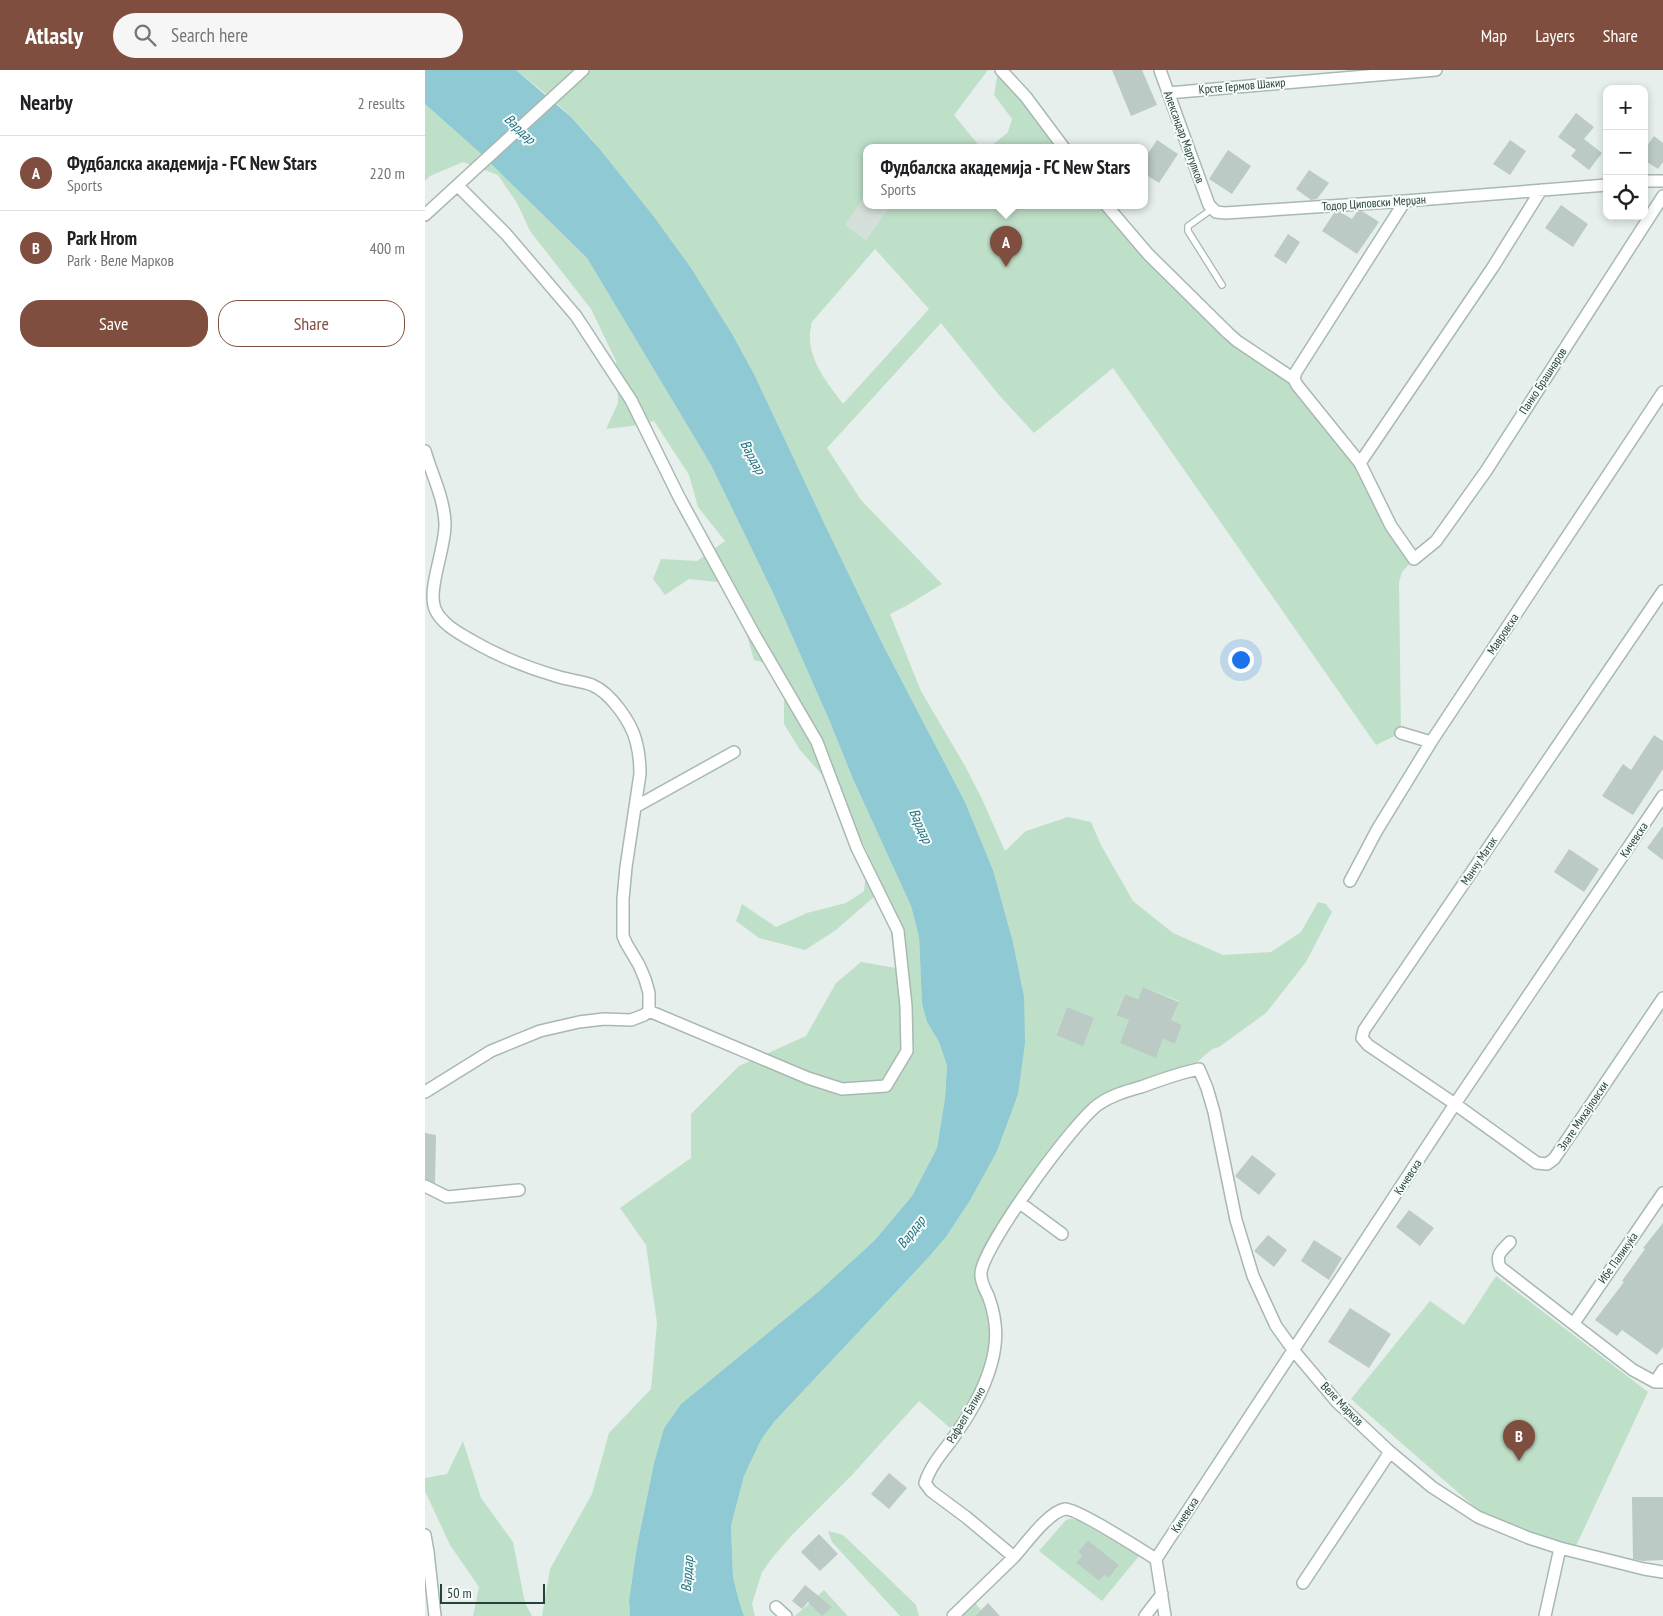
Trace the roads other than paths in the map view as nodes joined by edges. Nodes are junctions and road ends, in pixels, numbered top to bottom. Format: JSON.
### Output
{"nodes":[{"id":1,"x":583,"y":70,"type":"edge"},
{"id":2,"x":1001,"y":70,"type":"edge"},
{"id":3,"x":1160,"y":70,"type":"edge"},
{"id":4,"x":1436,"y":70,"type":"edge"},
{"id":5,"x":1169,"y":93,"type":"junction"},
{"id":6,"x":1061,"y":144,"type":"edge"},
{"id":7,"x":1663,"y":181,"type":"edge"},
{"id":8,"x":1648,"y":182,"type":"edge"},
{"id":9,"x":1603,"y":184,"type":"edge"},
{"id":10,"x":458,"y":186,"type":"junction"},
{"id":11,"x":1541,"y":190,"type":"junction"},
{"id":12,"x":1663,"y":196,"type":"edge"},
{"id":13,"x":1405,"y":201,"type":"junction"},
{"id":14,"x":1211,"y":207,"type":"junction"},
{"id":15,"x":1110,"y":209,"type":"edge"},
{"id":16,"x":425,"y":215,"type":"edge"},
{"id":17,"x":1221,"y":285,"type":"dead end"},
{"id":18,"x":1294,"y":379,"type":"junction"},
{"id":19,"x":1663,"y":392,"type":"edge"},
{"id":20,"x":425,"y":451,"type":"edge"},
{"id":21,"x":1361,"y":463,"type":"junction"},
{"id":22,"x":1663,"y":591,"type":"edge"},
{"id":23,"x":430,"y":609,"type":"edge"},
{"id":24,"x":1401,"y":733,"type":"dead end"},
{"id":25,"x":1431,"y":742,"type":"junction"},
{"id":26,"x":735,"y":752,"type":"dead end"},
{"id":27,"x":1663,"y":796,"type":"edge"},
{"id":28,"x":637,"y":806,"type":"junction"},
{"id":29,"x":1350,"y":881,"type":"dead end"},
{"id":30,"x":1663,"y":998,"type":"edge"},
{"id":31,"x":649,"y":1011,"type":"junction"},
{"id":32,"x":1199,"y":1069,"type":"joint"},
{"id":33,"x":425,"y":1092,"type":"edge"},
{"id":34,"x":1455,"y":1104,"type":"junction"},
{"id":35,"x":425,"y":1186,"type":"edge"},
{"id":36,"x":519,"y":1190,"type":"dead end"},
{"id":37,"x":1663,"y":1193,"type":"edge"},
{"id":38,"x":1020,"y":1203,"type":"junction"},
{"id":39,"x":1061,"y":1234,"type":"dead end"},
{"id":40,"x":1511,"y":1242,"type":"dead end"},
{"id":41,"x":1574,"y":1323,"type":"junction"},
{"id":42,"x":1294,"y":1351,"type":"junction"},
{"id":43,"x":1663,"y":1370,"type":"edge"},
{"id":44,"x":1659,"y":1382,"type":"edge"},
{"id":45,"x":1390,"y":1452,"type":"junction"},
{"id":46,"x":425,"y":1535,"type":"edge"},
{"id":47,"x":1561,"y":1548,"type":"junction"},
{"id":48,"x":1014,"y":1557,"type":"junction"},
{"id":49,"x":1156,"y":1559,"type":"junction"},
{"id":50,"x":1663,"y":1572,"type":"edge"},
{"id":51,"x":1303,"y":1583,"type":"dead end"},
{"id":52,"x":1162,"y":1594,"type":"junction"},
{"id":53,"x":776,"y":1607,"type":"dead end"},
{"id":54,"x":435,"y":1616,"type":"edge"},
{"id":55,"x":787,"y":1616,"type":"edge"},
{"id":56,"x":953,"y":1616,"type":"edge"},
{"id":57,"x":1145,"y":1616,"type":"edge"},
{"id":58,"x":1165,"y":1616,"type":"edge"},
{"id":59,"x":1545,"y":1616,"type":"edge"}],
"edges":[{"from":1,"to":10,"type":"street"},
{"from":2,"to":6,"type":"street"},
{"from":3,"to":5,"type":"street","name":"Александар Мартулков"},
{"from":4,"to":5,"type":"street","name":"Крсте Гермов Шакир"},
{"from":5,"to":14,"type":"street","name":"Александар Мартулков"},
{"from":7,"to":8,"type":"street"},
{"from":9,"to":11,"type":"street","name":"Тодор Циповски Мерџан"},
{"from":10,"to":16,"type":"street"},
{"from":10,"to":31,"type":"street"},
{"from":11,"to":13,"type":"street","name":"Тодор Циповски Мерџан"},
{"from":11,"to":21,"type":"street"},
{"from":12,"to":21,"type":"street","name":"Панко Брашнаров"},
{"from":13,"to":14,"type":"street","name":"Тодор Циповски Мерџан"},
{"from":13,"to":18,"type":"street"},
{"from":14,"to":17,"type":"lane"},
{"from":15,"to":18,"type":"street"},
{"from":18,"to":21,"type":"street"},
{"from":19,"to":25,"type":"street","name":"Мавровска"},
{"from":20,"to":23,"type":"street"},
{"from":22,"to":34,"type":"street","name":"Манчу Матак"},
{"from":23,"to":28,"type":"street"},
{"from":24,"to":25,"type":"street"},
{"from":25,"to":29,"type":"street","name":"Мавровска"},
{"from":26,"to":28,"type":"street"},
{"from":27,"to":34,"type":"street","name":"Кичевска"},
{"from":28,"to":31,"type":"street"},
{"from":30,"to":34,"type":"street","name":"Злате Михајловски"},
{"from":31,"to":33,"type":"street"},
{"from":32,"to":38,"type":"street","name":"Рафаел Батино"},
{"from":32,"to":42,"type":"street","name":"Веле Марков"},
{"from":34,"to":42,"type":"street","name":"Кичевска"},
{"from":35,"to":36,"type":"street"},
{"from":37,"to":41,"type":"street","name":"Ибе Паликуќа"},
{"from":38,"to":39,"type":"street"},
{"from":38,"to":48,"type":"street","name":"Рафаел Батино"},
{"from":40,"to":41,"type":"street"},
{"from":41,"to":44,"type":"street"},
{"from":42,"to":45,"type":"street","name":"Веле Марков"},
{"from":42,"to":49,"type":"street","name":"Кичевска"},
{"from":43,"to":44,"type":"street"},
{"from":45,"to":47,"type":"street","name":"Веле Марков"},
{"from":45,"to":51,"type":"street"},
{"from":46,"to":54,"type":"street"},
{"from":47,"to":50,"type":"street","name":"Веле Марков"},
{"from":47,"to":59,"type":"street"},
{"from":48,"to":49,"type":"street"},
{"from":48,"to":56,"type":"street"},
{"from":49,"to":52,"type":"street"},
{"from":52,"to":57,"type":"street"},
{"from":52,"to":58,"type":"street"},
{"from":53,"to":55,"type":"street"}]}
